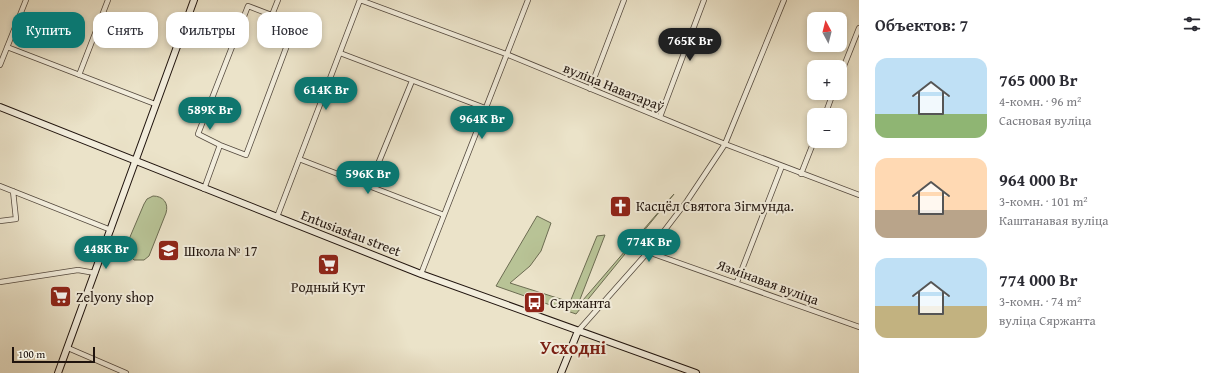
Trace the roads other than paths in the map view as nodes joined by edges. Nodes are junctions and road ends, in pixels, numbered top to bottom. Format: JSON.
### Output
{"nodes":[{"id":1,"x":26,"y":0,"type":"edge"},
{"id":2,"x":108,"y":0,"type":"edge"},
{"id":3,"x":194,"y":0,"type":"edge"},
{"id":4,"x":278,"y":0,"type":"edge"},
{"id":5,"x":360,"y":0,"type":"edge"},
{"id":6,"x":528,"y":0,"type":"edge"},
{"id":7,"x":624,"y":0,"type":"edge"},
{"id":8,"x":704,"y":0,"type":"edge"},
{"id":9,"x":784,"y":0,"type":"edge"},
{"id":10,"x":264,"y":12,"type":"edge"},
{"id":11,"x":273,"y":12,"type":"edge"},
{"id":12,"x":859,"y":28,"type":"edge"},
{"id":13,"x":7,"y":47,"type":"junction"},
{"id":14,"x":286,"y":48,"type":"edge"},
{"id":15,"x":340,"y":53,"type":"junction"},
{"id":16,"x":506,"y":54,"type":"junction"},
{"id":17,"x":846,"y":60,"type":"edge"},
{"id":18,"x":0,"y":65,"type":"edge"},
{"id":19,"x":79,"y":75,"type":"junction"},
{"id":20,"x":412,"y":81,"type":"junction"},
{"id":21,"x":590,"y":88,"type":"junction"},
{"id":22,"x":155,"y":104,"type":"junction"},
{"id":23,"x":0,"y":107,"type":"edge"},
{"id":24,"x":485,"y":108,"type":"junction"},
{"id":25,"x":660,"y":117,"type":"junction"},
{"id":26,"x":726,"y":144,"type":"junction"},
{"id":27,"x":220,"y":145,"type":"junction"},
{"id":28,"x":811,"y":148,"type":"edge"},
{"id":29,"x":299,"y":159,"type":"junction"},
{"id":30,"x":136,"y":161,"type":"junction"},
{"id":31,"x":782,"y":166,"type":"junction"},
{"id":32,"x":801,"y":174,"type":"junction"},
{"id":33,"x":0,"y":186,"type":"edge"},
{"id":34,"x":369,"y":186,"type":"junction"},
{"id":35,"x":204,"y":189,"type":"junction"},
{"id":36,"x":13,"y":191,"type":"junction"},
{"id":37,"x":859,"y":195,"type":"edge"},
{"id":38,"x":444,"y":215,"type":"junction"},
{"id":39,"x":277,"y":217,"type":"junction"},
{"id":40,"x":0,"y":222,"type":"edge"},
{"id":41,"x":111,"y":230,"type":"junction"},
{"id":42,"x":648,"y":252,"type":"junction"},
{"id":43,"x":95,"y":273,"type":"junction"},
{"id":44,"x":421,"y":274,"type":"junction"},
{"id":45,"x":0,"y":282,"type":"edge"},
{"id":46,"x":737,"y":282,"type":"junction"},
{"id":47,"x":859,"y":327,"type":"edge"},
{"id":48,"x":578,"y":331,"type":"junction"},
{"id":49,"x":68,"y":348,"type":"junction"},
{"id":50,"x":58,"y":373,"type":"edge"},
{"id":51,"x":126,"y":373,"type":"edge"},
{"id":52,"x":561,"y":373,"type":"edge"},
{"id":53,"x":696,"y":373,"type":"edge"}],
"edges":[{"from":1,"to":13,"type":"street"},
{"from":2,"to":19,"type":"street"},
{"from":3,"to":22,"type":"main road"},
{"from":4,"to":11,"type":"street"},
{"from":5,"to":15,"type":"street"},
{"from":5,"to":16,"type":"street","name":"вуліца Наватараў"},
{"from":6,"to":16,"type":"street"},
{"from":7,"to":21,"type":"street"},
{"from":8,"to":25,"type":"street"},
{"from":9,"to":26,"type":"street"},
{"from":10,"to":27,"type":"street"},
{"from":12,"to":17,"type":"street"},
{"from":13,"to":18,"type":"street"},
{"from":13,"to":19,"type":"street"},
{"from":14,"to":27,"type":"street"},
{"from":15,"to":20,"type":"street"},
{"from":15,"to":29,"type":"street"},
{"from":16,"to":21,"type":"street","name":"вуліца Наватараў"},
{"from":16,"to":24,"type":"street"},
{"from":19,"to":22,"type":"street"},
{"from":20,"to":24,"type":"street"},
{"from":20,"to":34,"type":"street"},
{"from":21,"to":25,"type":"street","name":"вуліца Наватараў"},
{"from":22,"to":30,"type":"main road"},
{"from":23,"to":30,"type":"main road","name":"Entusiastau street"},
{"from":24,"to":38,"type":"street"},
{"from":25,"to":26,"type":"street","name":"вуліца Наватараў"},
{"from":26,"to":31,"type":"street","name":"вуліца Наватараў"},
{"from":26,"to":42,"type":"street"},
{"from":27,"to":35,"type":"street"},
{"from":28,"to":32,"type":"street"},
{"from":29,"to":34,"type":"street"},
{"from":29,"to":39,"type":"street"},
{"from":30,"to":35,"type":"main road","name":"Entusiastau street"},
{"from":30,"to":41,"type":"main road"},
{"from":31,"to":32,"type":"street","name":"вуліца Наватараў"},
{"from":31,"to":46,"type":"street"},
{"from":32,"to":37,"type":"street","name":"вуліца Наватараў"},
{"from":33,"to":36,"type":"street"},
{"from":34,"to":38,"type":"street"},
{"from":35,"to":39,"type":"main road","name":"Entusiastau street"},
{"from":36,"to":40,"type":"street"},
{"from":36,"to":41,"type":"street"},
{"from":38,"to":44,"type":"street"},
{"from":39,"to":44,"type":"main road","name":"Entusiastau street"},
{"from":41,"to":43,"type":"main road"},
{"from":42,"to":46,"type":"street","name":"Язмінавая вуліца"},
{"from":42,"to":48,"type":"street"},
{"from":43,"to":45,"type":"street"},
{"from":43,"to":49,"type":"main road"},
{"from":44,"to":48,"type":"main road","name":"Entusiastau street"},
{"from":46,"to":47,"type":"street","name":"Язмінавая вуліца"},
{"from":48,"to":52,"type":"main road"},
{"from":48,"to":53,"type":"main road","name":"Entusiastau street"},
{"from":49,"to":50,"type":"main road"},
{"from":49,"to":51,"type":"street"}]}
